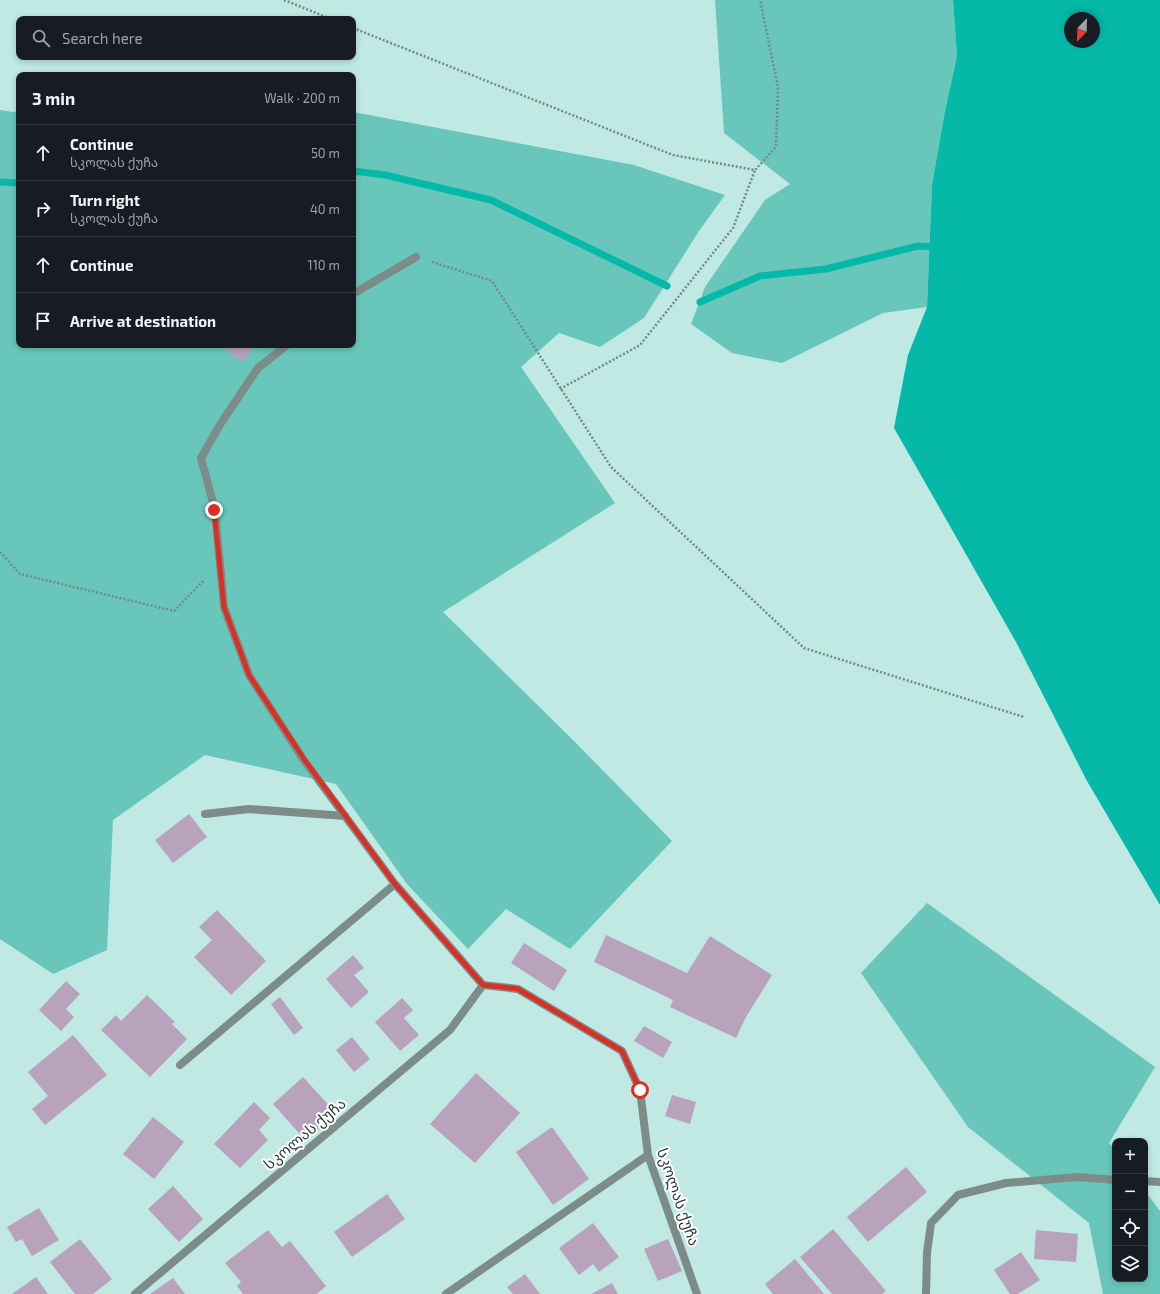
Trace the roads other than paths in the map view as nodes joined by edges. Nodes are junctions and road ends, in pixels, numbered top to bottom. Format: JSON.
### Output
{"nodes":[{"id":1,"x":416,"y":257,"type":"road end"},
{"id":2,"x":356,"y":292,"type":"edge"},
{"id":3,"x":283,"y":348,"type":"edge"},
{"id":4,"x":205,"y":814,"type":"dead end"},
{"id":5,"x":346,"y":816,"type":"junction"},
{"id":6,"x":395,"y":884,"type":"junction"},
{"id":7,"x":483,"y":985,"type":"junction"},
{"id":8,"x":180,"y":1065,"type":"dead end"},
{"id":9,"x":648,"y":1155,"type":"junction"},
{"id":10,"x":1112,"y":1180,"type":"edge"},
{"id":11,"x":1148,"y":1181,"type":"edge"},
{"id":12,"x":1160,"y":1182,"type":"edge"},
{"id":13,"x":134,"y":1294,"type":"edge"},
{"id":14,"x":446,"y":1294,"type":"edge"},
{"id":15,"x":697,"y":1294,"type":"edge"},
{"id":16,"x":926,"y":1294,"type":"edge"}],
"edges":[{"from":1,"to":2,"type":"street"},
{"from":3,"to":5,"type":"street"},
{"from":4,"to":5,"type":"street"},
{"from":5,"to":6,"type":"street"},
{"from":6,"to":7,"type":"street"},
{"from":6,"to":8,"type":"street"},
{"from":7,"to":9,"type":"street","name":"სკოლას ქუჩა"},
{"from":7,"to":13,"type":"street","name":"სკოლას ქუჩა"},
{"from":9,"to":14,"type":"street"},
{"from":9,"to":15,"type":"street","name":"სკოლას ქუჩა"},
{"from":10,"to":16,"type":"street"},
{"from":11,"to":12,"type":"street"}]}
